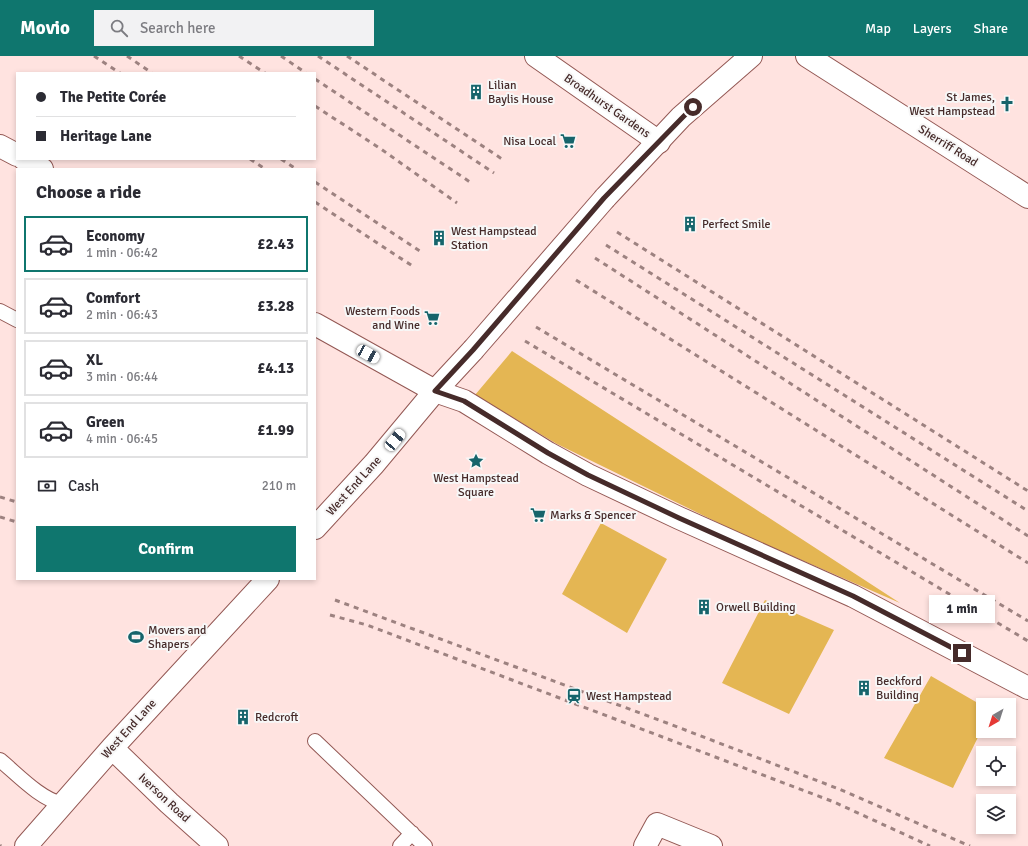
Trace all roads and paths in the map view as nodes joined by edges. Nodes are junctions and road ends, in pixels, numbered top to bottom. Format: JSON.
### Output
{"nodes":[{"id":1,"x":536,"y":56,"type":"edge"},
{"id":2,"x":751,"y":56,"type":"edge"},
{"id":3,"x":808,"y":56,"type":"edge"},
{"id":4,"x":659,"y":142,"type":"junction"},
{"id":5,"x":0,"y":146,"type":"edge"},
{"id":6,"x":16,"y":154,"type":"edge"},
{"id":7,"x":26,"y":160,"type":"edge"},
{"id":8,"x":40,"y":168,"type":"edge"},
{"id":9,"x":1028,"y":197,"type":"edge"},
{"id":10,"x":0,"y":311,"type":"edge"},
{"id":11,"x":16,"y":319,"type":"edge"},
{"id":12,"x":316,"y":325,"type":"edge"},
{"id":13,"x":435,"y":391,"type":"junction"},
{"id":14,"x":316,"y":527,"type":"edge"},
{"id":15,"x":267,"y":580,"type":"edge"},
{"id":16,"x":1028,"y":688,"type":"edge"},
{"id":17,"x":315,"y":741,"type":"dead end"},
{"id":18,"x":112,"y":748,"type":"junction"},
{"id":19,"x":0,"y":760,"type":"edge"},
{"id":20,"x":63,"y":804,"type":"junction"},
{"id":21,"x":412,"y":833,"type":"junction"},
{"id":22,"x":31,"y":841,"type":"edge"},
{"id":23,"x":217,"y":846,"type":"edge"},
{"id":24,"x":400,"y":846,"type":"edge"},
{"id":25,"x":425,"y":846,"type":"edge"},
{"id":26,"x":645,"y":846,"type":"edge"},
{"id":27,"x":711,"y":846,"type":"edge"}],
"edges":[{"from":1,"to":4,"type":"street","name":"Broadhurst Gardens"},
{"from":2,"to":4,"type":"street","name":"West End Lane"},
{"from":3,"to":9,"type":"street","name":"Sherriff Road"},
{"from":4,"to":13,"type":"street","name":"West End Lane","bridge":true},
{"from":5,"to":6,"type":"street"},
{"from":7,"to":8,"type":"street"},
{"from":10,"to":11,"type":"lane"},
{"from":12,"to":13,"type":"street"},
{"from":13,"to":14,"type":"street","name":"West End Lane"},
{"from":13,"to":16,"type":"street"},
{"from":15,"to":18,"type":"street","name":"West End Lane"},
{"from":17,"to":21,"type":"lane"},
{"from":18,"to":20,"type":"street","name":"West End Lane"},
{"from":18,"to":23,"type":"street","name":"Iverson Road"},
{"from":19,"to":20,"type":"lane"},
{"from":20,"to":22,"type":"street","name":"West End Lane"},
{"from":21,"to":24,"type":"lane"},
{"from":21,"to":25,"type":"lane"},
{"from":26,"to":27,"type":"street"}]}
